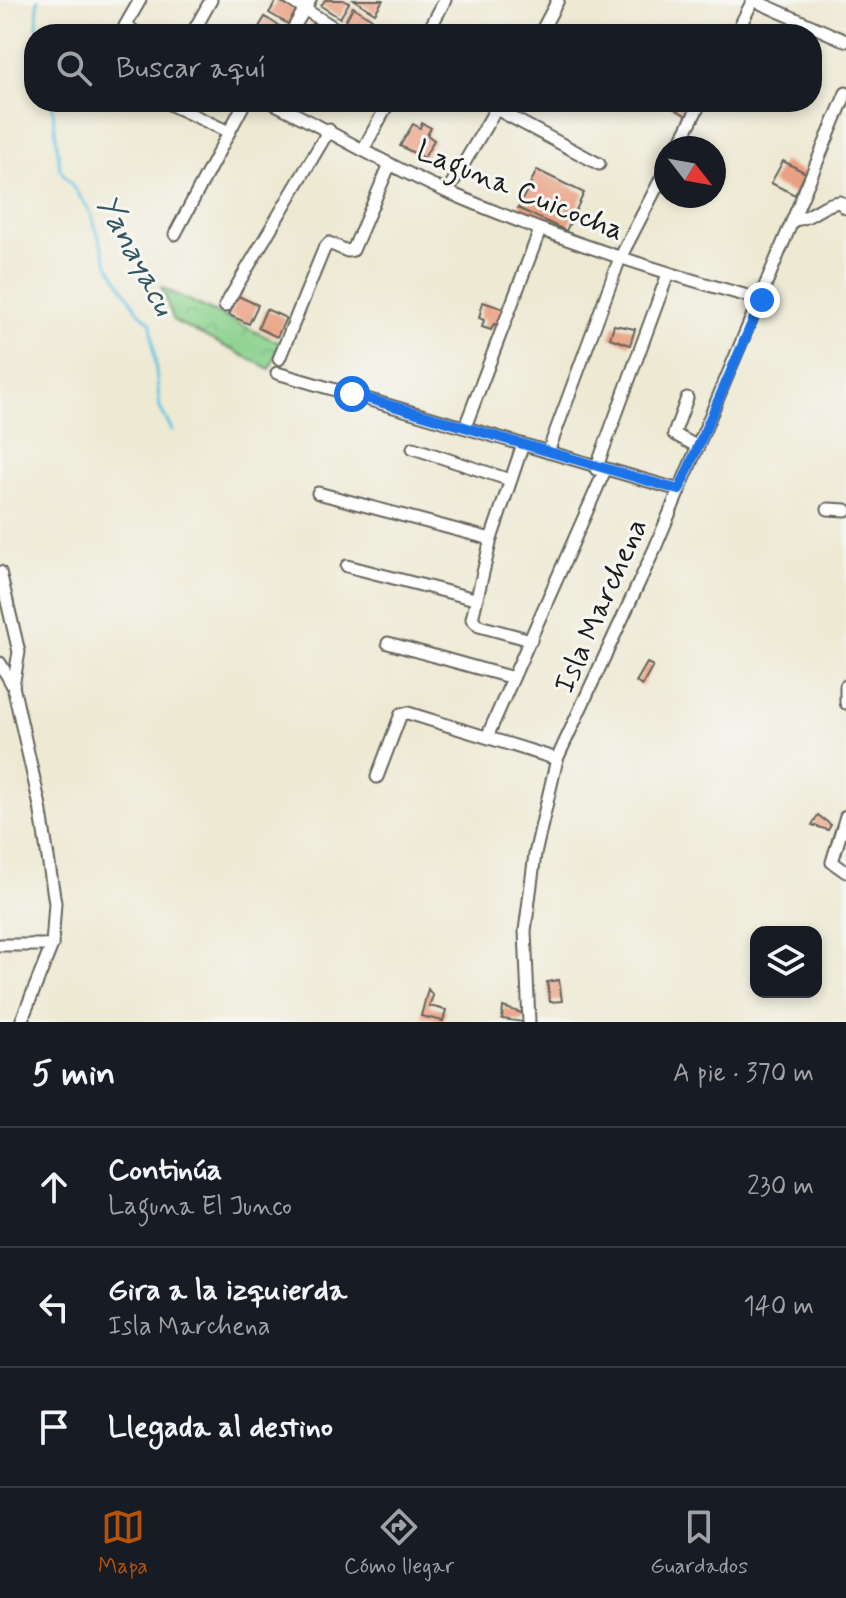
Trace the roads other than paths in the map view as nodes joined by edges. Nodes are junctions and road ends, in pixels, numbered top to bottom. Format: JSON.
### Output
{"nodes":[{"id":1,"x":140,"y":0,"type":"edge"},
{"id":2,"x":211,"y":0,"type":"edge"},
{"id":3,"x":290,"y":0,"type":"edge"},
{"id":4,"x":445,"y":0,"type":"edge"},
{"id":5,"x":558,"y":0,"type":"edge"},
{"id":6,"x":753,"y":0,"type":"edge"},
{"id":7,"x":307,"y":5,"type":"edge"},
{"id":8,"x":126,"y":24,"type":"edge"},
{"id":9,"x":198,"y":24,"type":"edge"},
{"id":10,"x":296,"y":24,"type":"edge"},
{"id":11,"x":331,"y":24,"type":"edge"},
{"id":12,"x":432,"y":24,"type":"edge"},
{"id":13,"x":545,"y":24,"type":"edge"},
{"id":14,"x":741,"y":24,"type":"edge"},
{"id":15,"x":807,"y":24,"type":"edge"},
{"id":16,"x":822,"y":30,"type":"edge"},
{"id":17,"x":846,"y":41,"type":"edge"},
{"id":18,"x":846,"y":93,"type":"edge"},
{"id":19,"x":186,"y":112,"type":"edge"},
{"id":20,"x":240,"y":112,"type":"edge"},
{"id":21,"x":292,"y":112,"type":"edge"},
{"id":22,"x":384,"y":112,"type":"edge"},
{"id":23,"x":494,"y":112,"type":"edge"},
{"id":24,"x":510,"y":112,"type":"edge"},
{"id":25,"x":696,"y":112,"type":"edge"},
{"id":26,"x":329,"y":130,"type":"junction"},
{"id":27,"x":229,"y":132,"type":"junction"},
{"id":28,"x":683,"y":136,"type":"edge"},
{"id":29,"x":364,"y":148,"type":"junction"},
{"id":30,"x":390,"y":164,"type":"junction"},
{"id":31,"x":599,"y":164,"type":"dead end"},
{"id":32,"x":447,"y":192,"type":"junction"},
{"id":33,"x":654,"y":192,"type":"edge"},
{"id":34,"x":846,"y":208,"type":"edge"},
{"id":35,"x":794,"y":220,"type":"junction"},
{"id":36,"x":540,"y":230,"type":"junction"},
{"id":37,"x":175,"y":234,"type":"dead end"},
{"id":38,"x":620,"y":258,"type":"junction"},
{"id":39,"x":668,"y":274,"type":"junction"},
{"id":40,"x":762,"y":300,"type":"junction"},
{"id":41,"x":225,"y":306,"type":"dead end"},
{"id":42,"x":279,"y":359,"type":"dead end"},
{"id":43,"x":277,"y":373,"type":"dead end"},
{"id":44,"x":687,"y":398,"type":"dead end"},
{"id":45,"x":465,"y":427,"type":"junction"},
{"id":46,"x":522,"y":447,"type":"junction"},
{"id":47,"x":698,"y":447,"type":"junction"},
{"id":48,"x":413,"y":448,"type":"dead end"},
{"id":49,"x":548,"y":452,"type":"junction"},
{"id":50,"x":601,"y":469,"type":"junction"},
{"id":51,"x":510,"y":480,"type":"junction"},
{"id":52,"x":679,"y":490,"type":"junction"},
{"id":53,"x":318,"y":493,"type":"dead end"},
{"id":54,"x":828,"y":509,"type":"dead end"},
{"id":55,"x":846,"y":510,"type":"edge"},
{"id":56,"x":491,"y":539,"type":"junction"},
{"id":57,"x":347,"y":566,"type":"dead end"},
{"id":58,"x":0,"y":572,"type":"edge"},
{"id":59,"x":475,"y":599,"type":"junction"},
{"id":60,"x":531,"y":640,"type":"junction"},
{"id":61,"x":388,"y":643,"type":"dead end"},
{"id":62,"x":0,"y":663,"type":"edge"},
{"id":63,"x":513,"y":678,"type":"junction"},
{"id":64,"x":13,"y":686,"type":"junction"},
{"id":65,"x":846,"y":686,"type":"edge"},
{"id":66,"x":846,"y":703,"type":"edge"},
{"id":67,"x":487,"y":737,"type":"junction"},
{"id":68,"x":557,"y":759,"type":"junction"},
{"id":69,"x":377,"y":777,"type":"dead end"},
{"id":70,"x":846,"y":816,"type":"edge"},
{"id":71,"x":846,"y":872,"type":"edge"},
{"id":72,"x":0,"y":945,"type":"edge"},
{"id":73,"x":52,"y":945,"type":"junction"},
{"id":74,"x":21,"y":1022,"type":"edge"},
{"id":75,"x":529,"y":1022,"type":"edge"}],
"edges":[{"from":1,"to":8,"type":"street"},
{"from":2,"to":9,"type":"street"},
{"from":3,"to":7,"type":"street"},
{"from":4,"to":12,"type":"street"},
{"from":5,"to":13,"type":"street"},
{"from":6,"to":14,"type":"street"},
{"from":6,"to":15,"type":"street"},
{"from":7,"to":10,"type":"street"},
{"from":7,"to":11,"type":"street"},
{"from":16,"to":17,"type":"street"},
{"from":18,"to":35,"type":"street","name":"Isla Marchena"},
{"from":19,"to":27,"type":"street"},
{"from":20,"to":27,"type":"street"},
{"from":21,"to":26,"type":"street","name":"Laguna Cuicocha"},
{"from":22,"to":29,"type":"street"},
{"from":23,"to":32,"type":"street"},
{"from":24,"to":31,"type":"street"},
{"from":25,"to":28,"type":"street"},
{"from":26,"to":29,"type":"street","name":"Laguna Cuicocha"},
{"from":26,"to":41,"type":"street"},
{"from":27,"to":37,"type":"street"},
{"from":29,"to":30,"type":"street","name":"Laguna Cuicocha"},
{"from":30,"to":32,"type":"street","name":"Laguna Cuicocha"},
{"from":30,"to":42,"type":"street"},
{"from":32,"to":36,"type":"street","name":"Laguna Cuicocha"},
{"from":33,"to":38,"type":"street"},
{"from":34,"to":35,"type":"street"},
{"from":35,"to":40,"type":"street","name":"Isla Marchena"},
{"from":36,"to":38,"type":"street","name":"Laguna Cuicocha"},
{"from":36,"to":45,"type":"street"},
{"from":38,"to":39,"type":"street","name":"Laguna Cuicocha"},
{"from":38,"to":49,"type":"street"},
{"from":39,"to":40,"type":"street","name":"Laguna Cuicocha"},
{"from":39,"to":50,"type":"street"},
{"from":40,"to":47,"type":"street","name":"Isla Marchena"},
{"from":43,"to":45,"type":"street"},
{"from":44,"to":47,"type":"street"},
{"from":45,"to":46,"type":"street"},
{"from":46,"to":49,"type":"street"},
{"from":46,"to":51,"type":"street"},
{"from":47,"to":52,"type":"street","name":"Isla Marchena"},
{"from":48,"to":51,"type":"street"},
{"from":49,"to":50,"type":"street"},
{"from":50,"to":52,"type":"street"},
{"from":50,"to":60,"type":"street"},
{"from":51,"to":56,"type":"street"},
{"from":52,"to":68,"type":"street","name":"Isla Marchena"},
{"from":53,"to":56,"type":"street"},
{"from":54,"to":55,"type":"street"},
{"from":56,"to":59,"type":"street"},
{"from":57,"to":59,"type":"street"},
{"from":58,"to":64,"type":"street"},
{"from":59,"to":60,"type":"street"},
{"from":60,"to":63,"type":"street"},
{"from":61,"to":63,"type":"street"},
{"from":62,"to":64,"type":"street"},
{"from":63,"to":67,"type":"street"},
{"from":64,"to":73,"type":"street"},
{"from":65,"to":66,"type":"street"},
{"from":67,"to":68,"type":"street"},
{"from":67,"to":69,"type":"street"},
{"from":68,"to":75,"type":"street","name":"Isla Marchena"},
{"from":70,"to":71,"type":"street"},
{"from":72,"to":73,"type":"street"},
{"from":73,"to":74,"type":"street"}]}
